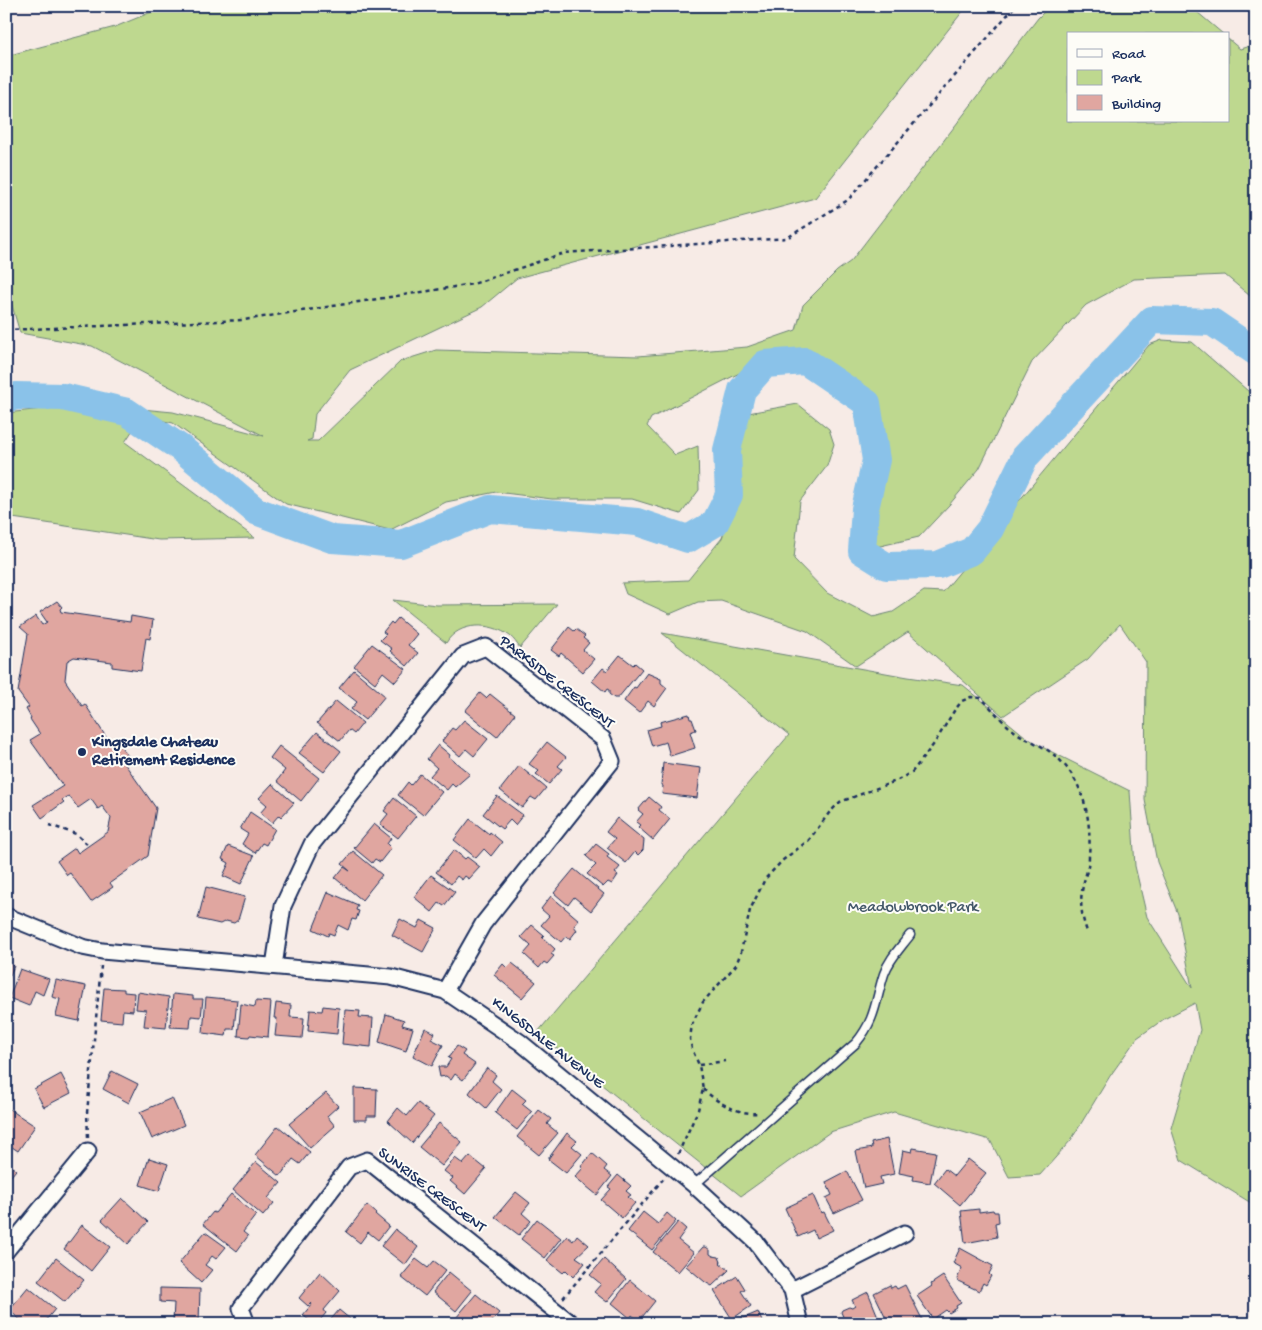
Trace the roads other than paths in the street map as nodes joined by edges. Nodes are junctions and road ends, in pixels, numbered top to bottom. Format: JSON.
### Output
{"nodes":[{"id":1,"x":6,"y":916,"type":"edge"},
{"id":2,"x":910,"y":935,"type":"dead end"},
{"id":3,"x":274,"y":966,"type":"junction"},
{"id":4,"x":445,"y":991,"type":"junction"},
{"id":5,"x":88,"y":1151,"type":"road end"},
{"id":6,"x":694,"y":1185,"type":"junction"},
{"id":7,"x":905,"y":1233,"type":"dead end"},
{"id":8,"x":6,"y":1251,"type":"edge"},
{"id":9,"x":792,"y":1290,"type":"junction"},
{"id":10,"x":247,"y":1324,"type":"edge"},
{"id":11,"x":572,"y":1324,"type":"edge"},
{"id":12,"x":800,"y":1324,"type":"edge"}],
"edges":[{"from":1,"to":3,"type":"street","name":"KINGSDALE AVENUE"},
{"from":2,"to":6,"type":"lane"},
{"from":3,"to":4,"type":"street","name":"KINGSDALE AVENUE"},
{"from":3,"to":4,"type":"street","name":"PARKSIDE CRESCENT"},
{"from":4,"to":6,"type":"street","name":"KINGSDALE AVENUE"},
{"from":5,"to":8,"type":"street"},
{"from":6,"to":9,"type":"street","name":"KINGSDALE AVENUE"},
{"from":7,"to":9,"type":"street"},
{"from":9,"to":12,"type":"street","name":"KINGSDALE AVENUE"},
{"from":10,"to":11,"type":"street","name":"SUNRISE CRESCENT"}]}
